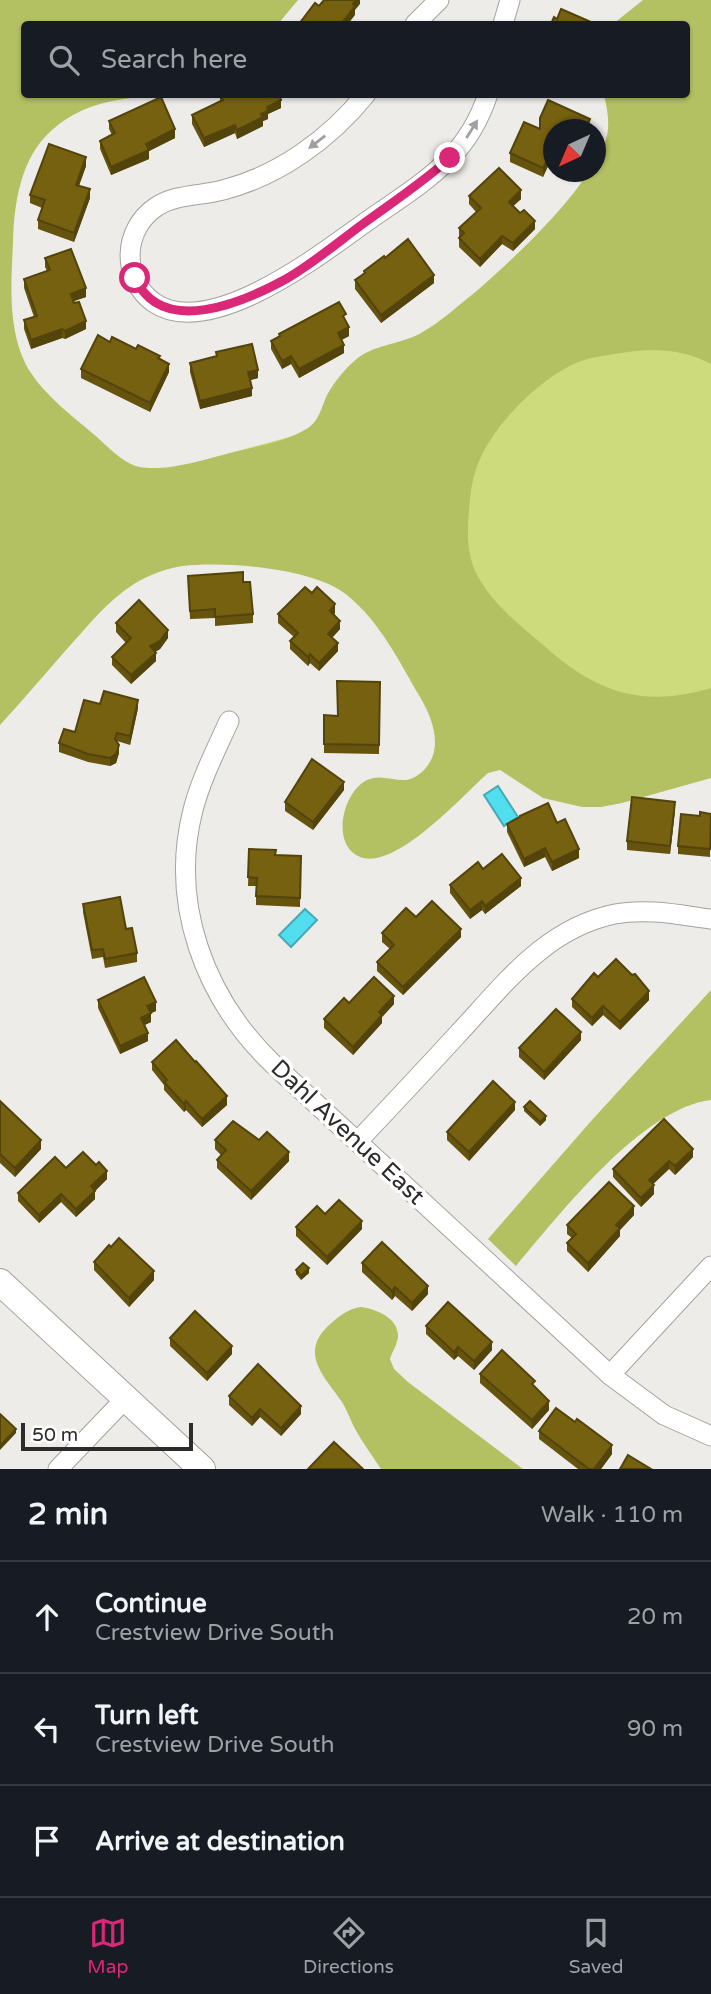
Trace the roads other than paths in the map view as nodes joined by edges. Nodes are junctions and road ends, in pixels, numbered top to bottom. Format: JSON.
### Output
{"nodes":[{"id":1,"x":439,"y":0,"type":"edge"},
{"id":2,"x":510,"y":0,"type":"edge"},
{"id":3,"x":418,"y":21,"type":"edge"},
{"id":4,"x":504,"y":21,"type":"edge"},
{"id":5,"x":362,"y":98,"type":"edge"},
{"id":6,"x":486,"y":98,"type":"edge"},
{"id":7,"x":229,"y":721,"type":"dead end"},
{"id":8,"x":711,"y":919,"type":"edge"},
{"id":9,"x":358,"y":1141,"type":"junction"},
{"id":10,"x":711,"y":1266,"type":"edge"},
{"id":11,"x":0,"y":1282,"type":"edge"},
{"id":12,"x":610,"y":1375,"type":"junction"},
{"id":13,"x":127,"y":1398,"type":"junction"},
{"id":14,"x":711,"y":1436,"type":"edge"},
{"id":15,"x":58,"y":1469,"type":"edge"},
{"id":16,"x":202,"y":1469,"type":"edge"}],
"edges":[{"from":1,"to":3,"type":"street"},
{"from":2,"to":4,"type":"street"},
{"from":5,"to":6,"type":"street","one_way":true},
{"from":7,"to":9,"type":"street","name":"Dahl Avenue East"},
{"from":8,"to":9,"type":"street"},
{"from":9,"to":12,"type":"street","name":"Dahl Avenue East"},
{"from":10,"to":12,"type":"street"},
{"from":11,"to":13,"type":"street"},
{"from":12,"to":14,"type":"street","name":"Dahl Avenue East"},
{"from":13,"to":15,"type":"street"},
{"from":13,"to":16,"type":"street"}]}
